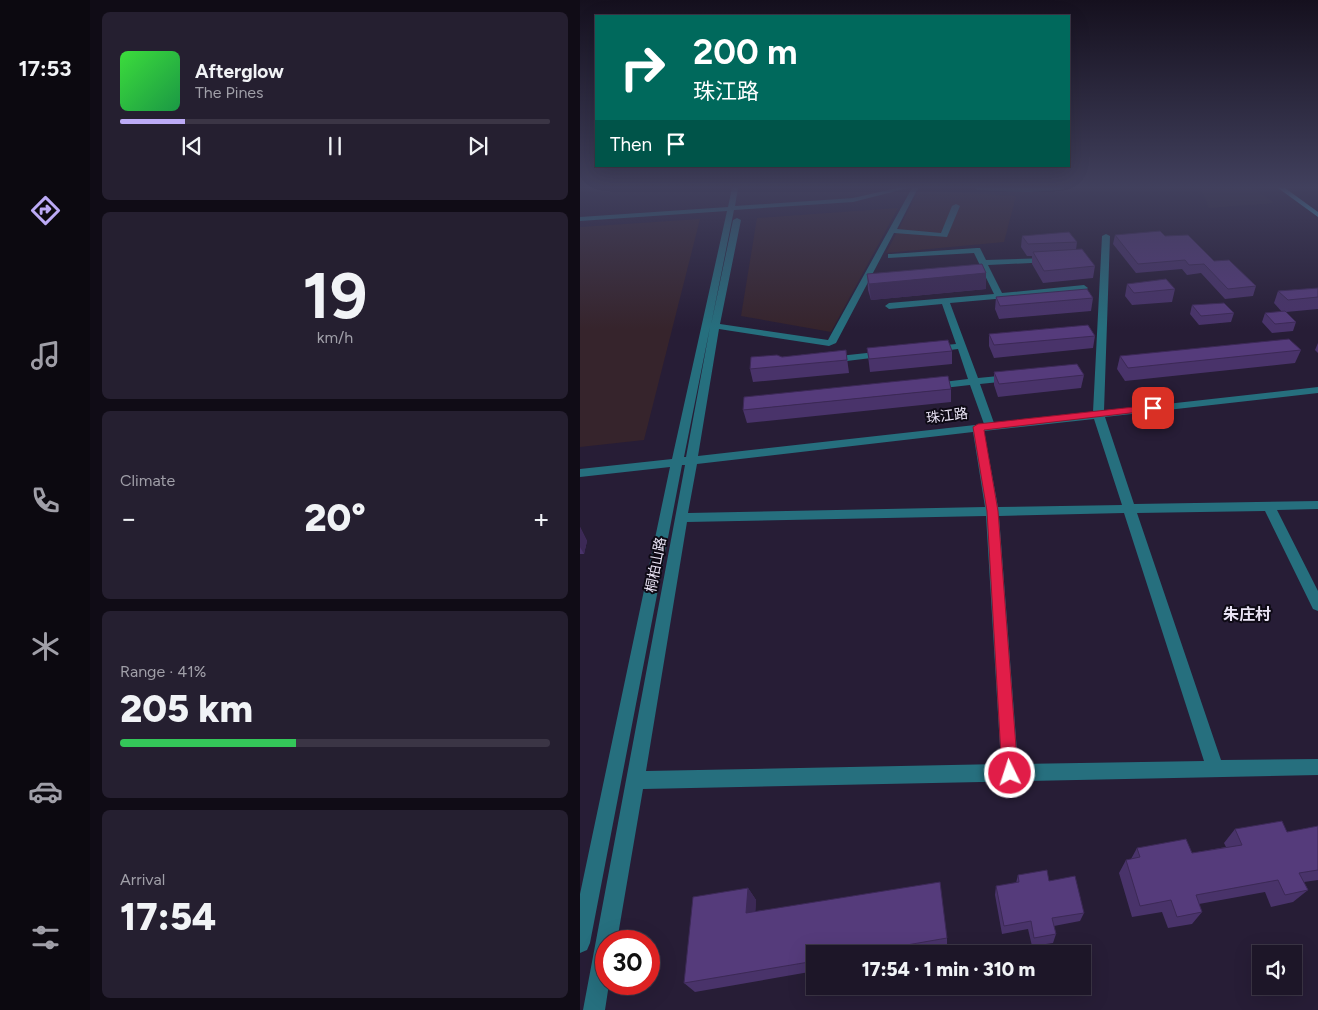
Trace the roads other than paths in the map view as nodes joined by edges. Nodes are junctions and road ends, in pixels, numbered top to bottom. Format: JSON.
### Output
{"nodes":[{"id":1,"x":728,"y":235,"type":"edge"},
{"id":2,"x":730,"y":235,"type":"edge"},
{"id":3,"x":890,"y":235,"type":"edge"},
{"id":4,"x":1106,"y":236,"type":"dead end"},
{"id":5,"x":891,"y":256,"type":"dead end"},
{"id":6,"x":1060,"y":259,"type":"edge"},
{"id":7,"x":984,"y":263,"type":"junction"},
{"id":8,"x":989,"y":274,"type":"junction"},
{"id":9,"x":979,"y":275,"type":"edge"},
{"id":10,"x":1084,"y":288,"type":"edge"},
{"id":11,"x":999,"y":296,"type":"junction"},
{"id":12,"x":945,"y":301,"type":"junction"},
{"id":13,"x":889,"y":306,"type":"dead end"},
{"id":14,"x":715,"y":326,"type":"junction"},
{"id":15,"x":962,"y":346,"type":"junction"},
{"id":16,"x":922,"y":350,"type":"edge"},
{"id":17,"x":893,"y":354,"type":"edge"},
{"id":18,"x":824,"y":361,"type":"edge"},
{"id":19,"x":1022,"y":377,"type":"edge"},
{"id":20,"x":975,"y":382,"type":"junction"},
{"id":21,"x":927,"y":387,"type":"edge"},
{"id":22,"x":1318,"y":390,"type":"edge"},
{"id":23,"x":1098,"y":414,"type":"junction"},
{"id":24,"x":984,"y":427,"type":"junction"},
{"id":25,"x":691,"y":461,"type":"junction"},
{"id":26,"x":677,"y":462,"type":"junction"},
{"id":27,"x":580,"y":473,"type":"edge"},
{"id":28,"x":1318,"y":505,"type":"edge"},
{"id":29,"x":1269,"y":506,"type":"junction"},
{"id":30,"x":1130,"y":509,"type":"junction"},
{"id":31,"x":992,"y":511,"type":"junction"},
{"id":32,"x":681,"y":518,"type":"junction"},
{"id":33,"x":1318,"y":604,"type":"edge"},
{"id":34,"x":1318,"y":767,"type":"edge"},
{"id":35,"x":1215,"y":769,"type":"junction"},
{"id":36,"x":1010,"y":773,"type":"junction"},
{"id":37,"x":637,"y":780,"type":"junction"},
{"id":38,"x":608,"y":930,"type":"edge"},
{"id":39,"x":580,"y":943,"type":"edge"},
{"id":40,"x":597,"y":995,"type":"edge"},
{"id":41,"x":594,"y":1010,"type":"edge"}],
"edges":[{"from":1,"to":26,"type":"street","name":"桐柏山路"},
{"from":2,"to":14,"type":"street","name":"桐柏山路"},
{"from":3,"to":14,"type":"street"},
{"from":4,"to":23,"type":"street"},
{"from":5,"to":7,"type":"street"},
{"from":6,"to":7,"type":"street"},
{"from":7,"to":8,"type":"street"},
{"from":8,"to":9,"type":"street"},
{"from":8,"to":11,"type":"street"},
{"from":10,"to":11,"type":"street"},
{"from":11,"to":12,"type":"street"},
{"from":12,"to":13,"type":"street"},
{"from":12,"to":15,"type":"street"},
{"from":14,"to":25,"type":"street","name":"桐柏山路"},
{"from":15,"to":16,"type":"street"},
{"from":15,"to":20,"type":"street"},
{"from":17,"to":18,"type":"street"},
{"from":19,"to":20,"type":"street"},
{"from":20,"to":21,"type":"street"},
{"from":20,"to":24,"type":"street"},
{"from":22,"to":23,"type":"street","name":"珠江路"},
{"from":23,"to":24,"type":"street","name":"珠江路"},
{"from":23,"to":30,"type":"street"},
{"from":24,"to":25,"type":"street","name":"珠江路"},
{"from":24,"to":31,"type":"street"},
{"from":25,"to":26,"type":"street","name":"珠江路"},
{"from":25,"to":32,"type":"street","name":"桐柏山路"},
{"from":26,"to":27,"type":"street","name":"珠江路"},
{"from":26,"to":39,"type":"street","name":"桐柏山路"},
{"from":28,"to":29,"type":"street"},
{"from":29,"to":30,"type":"street"},
{"from":29,"to":33,"type":"street"},
{"from":30,"to":31,"type":"street"},
{"from":30,"to":35,"type":"street"},
{"from":31,"to":32,"type":"street"},
{"from":31,"to":36,"type":"street"},
{"from":32,"to":37,"type":"street","name":"桐柏山路"},
{"from":34,"to":35,"type":"street"},
{"from":35,"to":36,"type":"street"},
{"from":36,"to":37,"type":"street"},
{"from":37,"to":38,"type":"street","name":"桐柏山路"},
{"from":40,"to":41,"type":"street","name":"桐柏山路"}]}
